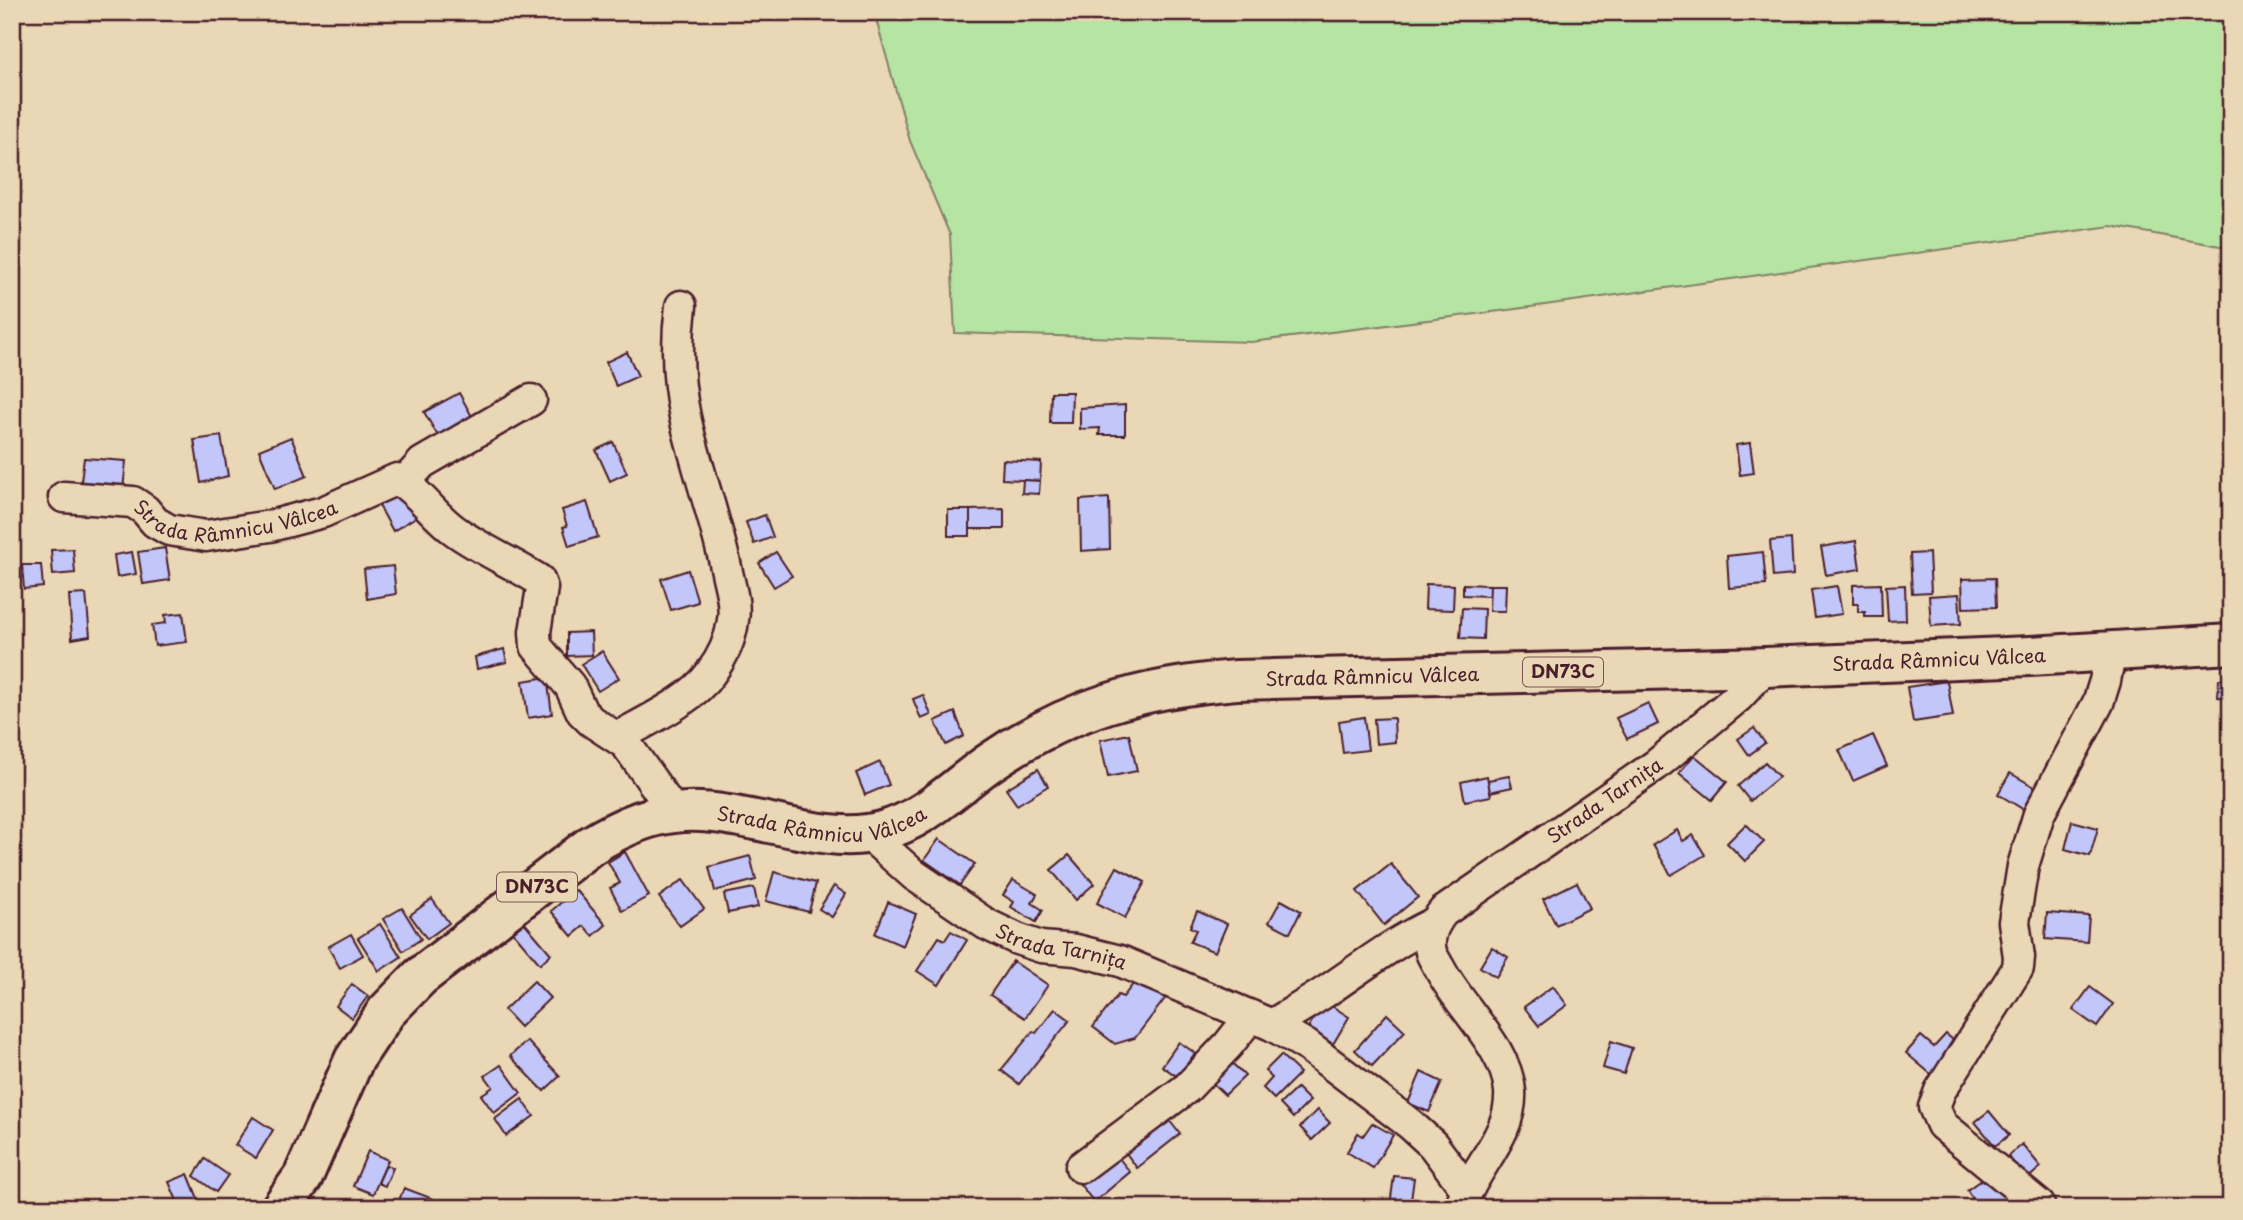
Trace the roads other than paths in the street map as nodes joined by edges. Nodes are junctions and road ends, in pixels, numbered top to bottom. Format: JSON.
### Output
{"nodes":[{"id":1,"x":681,"y":306,"type":"dead end"},
{"id":2,"x":531,"y":400,"type":"dead end"},
{"id":3,"x":404,"y":483,"type":"junction"},
{"id":4,"x":64,"y":497,"type":"dead end"},
{"id":5,"x":2231,"y":644,"type":"edge"},
{"id":6,"x":2110,"y":650,"type":"junction"},
{"id":7,"x":1766,"y":667,"type":"junction"},
{"id":8,"x":618,"y":737,"type":"junction"},
{"id":9,"x":674,"y":812,"type":"junction"},
{"id":10,"x":868,"y":834,"type":"junction"},
{"id":11,"x":1434,"y":923,"type":"junction"},
{"id":12,"x":1262,"y":1020,"type":"junction"},
{"id":13,"x":1081,"y":1167,"type":"dead end"},
{"id":14,"x":1463,"y":1199,"type":"edge"},
{"id":15,"x":2039,"y":1205,"type":"dead end"},
{"id":16,"x":282,"y":1208,"type":"edge"}],
"edges":[{"from":1,"to":8,"type":"street"},
{"from":2,"to":3,"type":"street"},
{"from":3,"to":4,"type":"street","name":"Strada Râmnicu Vâlcea"},
{"from":3,"to":8,"type":"street"},
{"from":5,"to":6,"type":"main road","name":"Strada Râmnicu Vâlcea","number":"DN73C"},
{"from":6,"to":7,"type":"main road","name":"Strada Râmnicu Vâlcea","number":"DN73C"},
{"from":6,"to":15,"type":"street"},
{"from":7,"to":10,"type":"main road","name":"Strada Râmnicu Vâlcea","number":"DN73C"},
{"from":7,"to":11,"type":"street","name":"Strada Tarnița"},
{"from":8,"to":9,"type":"street"},
{"from":9,"to":10,"type":"main road","name":"Strada Râmnicu Vâlcea","number":"DN73C"},
{"from":9,"to":16,"type":"main road","name":"Strada Râmnicu Vâlcea","number":"DN73C"},
{"from":10,"to":12,"type":"street","name":"Strada Tarnița"},
{"from":11,"to":12,"type":"street","name":"Strada Tarnița"},
{"from":11,"to":14,"type":"street","name":"Strada Tarnița"},
{"from":12,"to":13,"type":"street"},
{"from":12,"to":14,"type":"street","name":"Strada Tarnița"}]}
